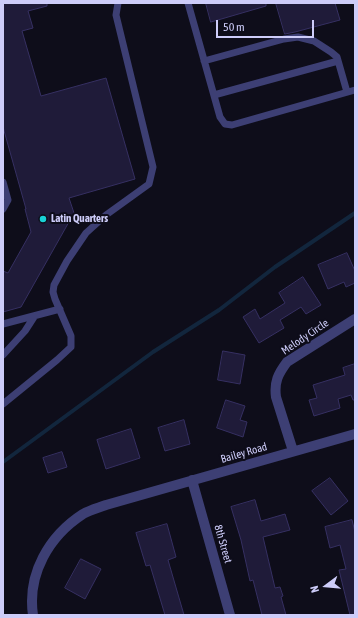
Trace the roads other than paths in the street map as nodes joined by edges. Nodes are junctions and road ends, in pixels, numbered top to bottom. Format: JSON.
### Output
{"nodes":[{"id":1,"x":118,"y":3,"type":"edge"},
{"id":2,"x":188,"y":3,"type":"edge"},
{"id":3,"x":204,"y":61,"type":"junction"},
{"id":4,"x":338,"y":61,"type":"junction"},
{"id":5,"x":355,"y":90,"type":"edge"},
{"id":6,"x":347,"y":92,"type":"junction"},
{"id":7,"x":214,"y":95,"type":"junction"},
{"id":8,"x":3,"y":182,"type":"edge"},
{"id":9,"x":3,"y":209,"type":"edge"},
{"id":10,"x":60,"y":309,"type":"junction"},
{"id":11,"x":34,"y":316,"type":"junction"},
{"id":12,"x":355,"y":319,"type":"edge"},
{"id":13,"x":3,"y":324,"type":"edge"},
{"id":14,"x":3,"y":355,"type":"edge"},
{"id":15,"x":3,"y":404,"type":"edge"},
{"id":16,"x":355,"y":434,"type":"edge"},
{"id":17,"x":293,"y":451,"type":"junction"},
{"id":18,"x":192,"y":480,"type":"junction"},
{"id":19,"x":33,"y":615,"type":"edge"},
{"id":20,"x":230,"y":615,"type":"edge"}],
"edges":[{"from":1,"to":10,"type":"lane"},
{"from":2,"to":3,"type":"lane"},
{"from":3,"to":4,"type":"lane"},
{"from":3,"to":7,"type":"lane"},
{"from":4,"to":6,"type":"lane"},
{"from":4,"to":7,"type":"lane"},
{"from":5,"to":6,"type":"lane"},
{"from":6,"to":7,"type":"lane"},
{"from":8,"to":9,"type":"lane"},
{"from":10,"to":11,"type":"lane"},
{"from":10,"to":15,"type":"lane"},
{"from":11,"to":13,"type":"lane"},
{"from":11,"to":14,"type":"lane"},
{"from":12,"to":17,"type":"street","name":"Melody Circle"},
{"from":16,"to":17,"type":"street","name":"Bailey Road"},
{"from":17,"to":18,"type":"street","name":"Bailey Road"},
{"from":18,"to":19,"type":"street","name":"Bailey Road"},
{"from":18,"to":20,"type":"street","name":"8th Street"}]}
